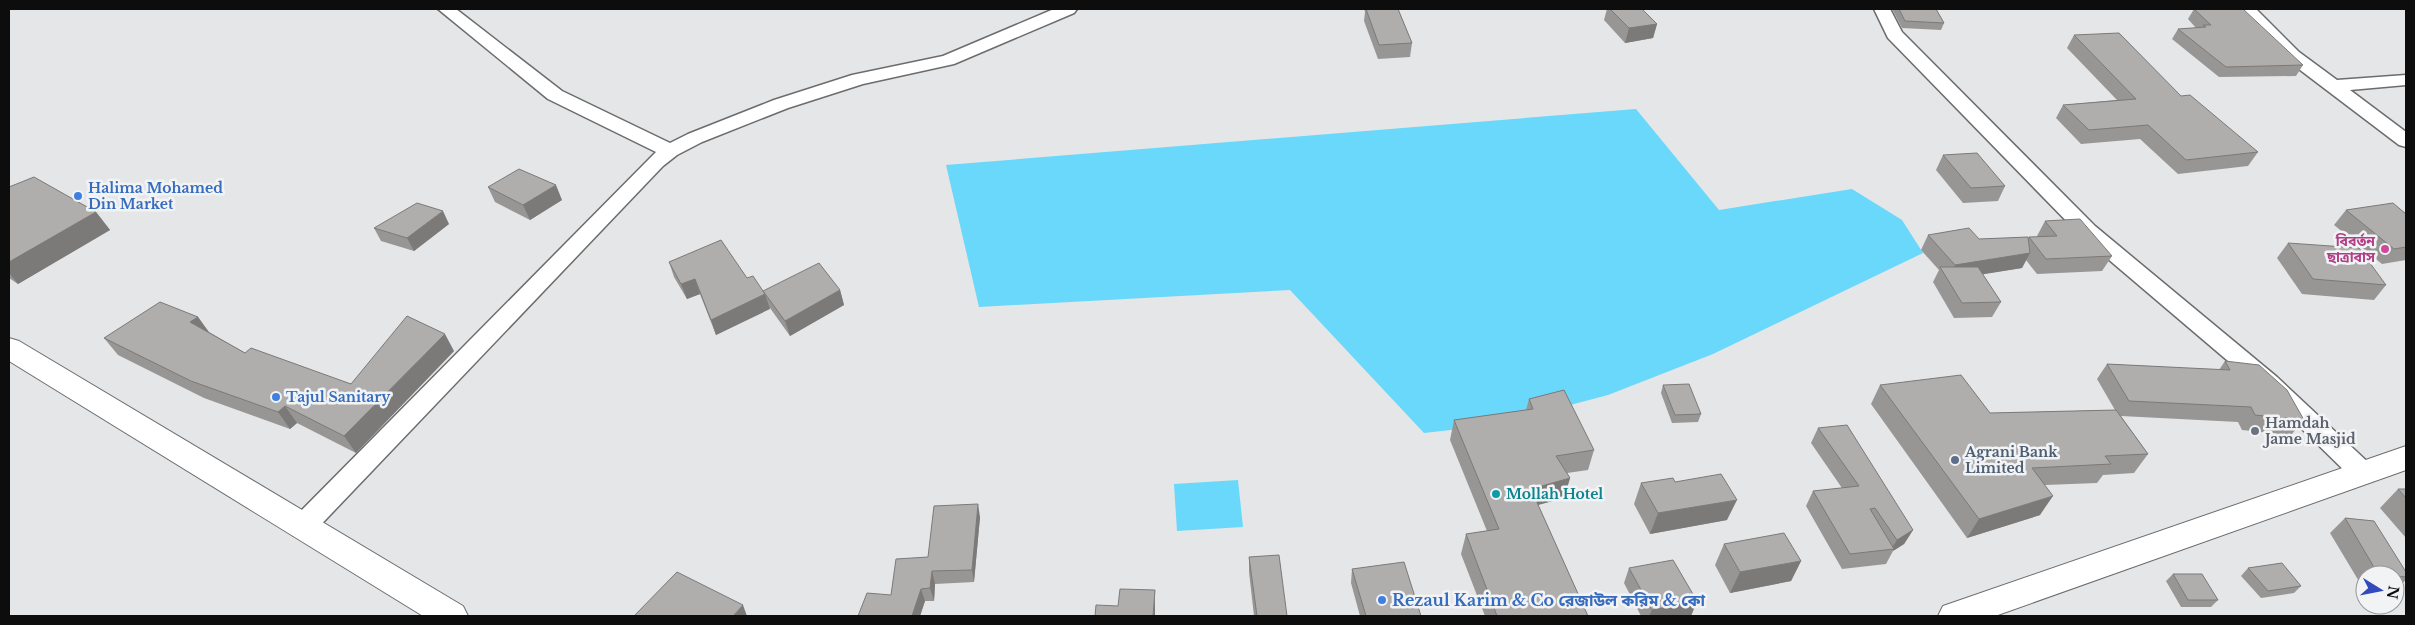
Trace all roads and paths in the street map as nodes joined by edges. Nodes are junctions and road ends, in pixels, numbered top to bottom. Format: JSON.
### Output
{"nodes":[{"id":1,"x":446,"y":9,"type":"edge"},
{"id":2,"x":1068,"y":9,"type":"edge"},
{"id":3,"x":1882,"y":9,"type":"edge"},
{"id":4,"x":2246,"y":9,"type":"edge"},
{"id":5,"x":2406,"y":80,"type":"edge"},
{"id":6,"x":2332,"y":86,"type":"junction"},
{"id":7,"x":2406,"y":141,"type":"edge"},
{"id":8,"x":670,"y":151,"type":"junction"},
{"id":9,"x":9,"y":348,"type":"edge"},
{"id":10,"x":2406,"y":458,"type":"edge"},
{"id":11,"x":2363,"y":473,"type":"junction"},
{"id":12,"x":302,"y":527,"type":"junction"},
{"id":13,"x":451,"y":616,"type":"edge"},
{"id":14,"x":1955,"y":616,"type":"edge"}],
"edges":[{"from":1,"to":8,"type":"street"},
{"from":2,"to":8,"type":"street"},
{"from":3,"to":11,"type":"street"},
{"from":4,"to":6,"type":"street"},
{"from":5,"to":6,"type":"street"},
{"from":6,"to":7,"type":"street"},
{"from":8,"to":12,"type":"street"},
{"from":9,"to":12,"type":"highway"},
{"from":10,"to":11,"type":"highway"},
{"from":11,"to":14,"type":"highway"},
{"from":12,"to":13,"type":"highway"}]}
